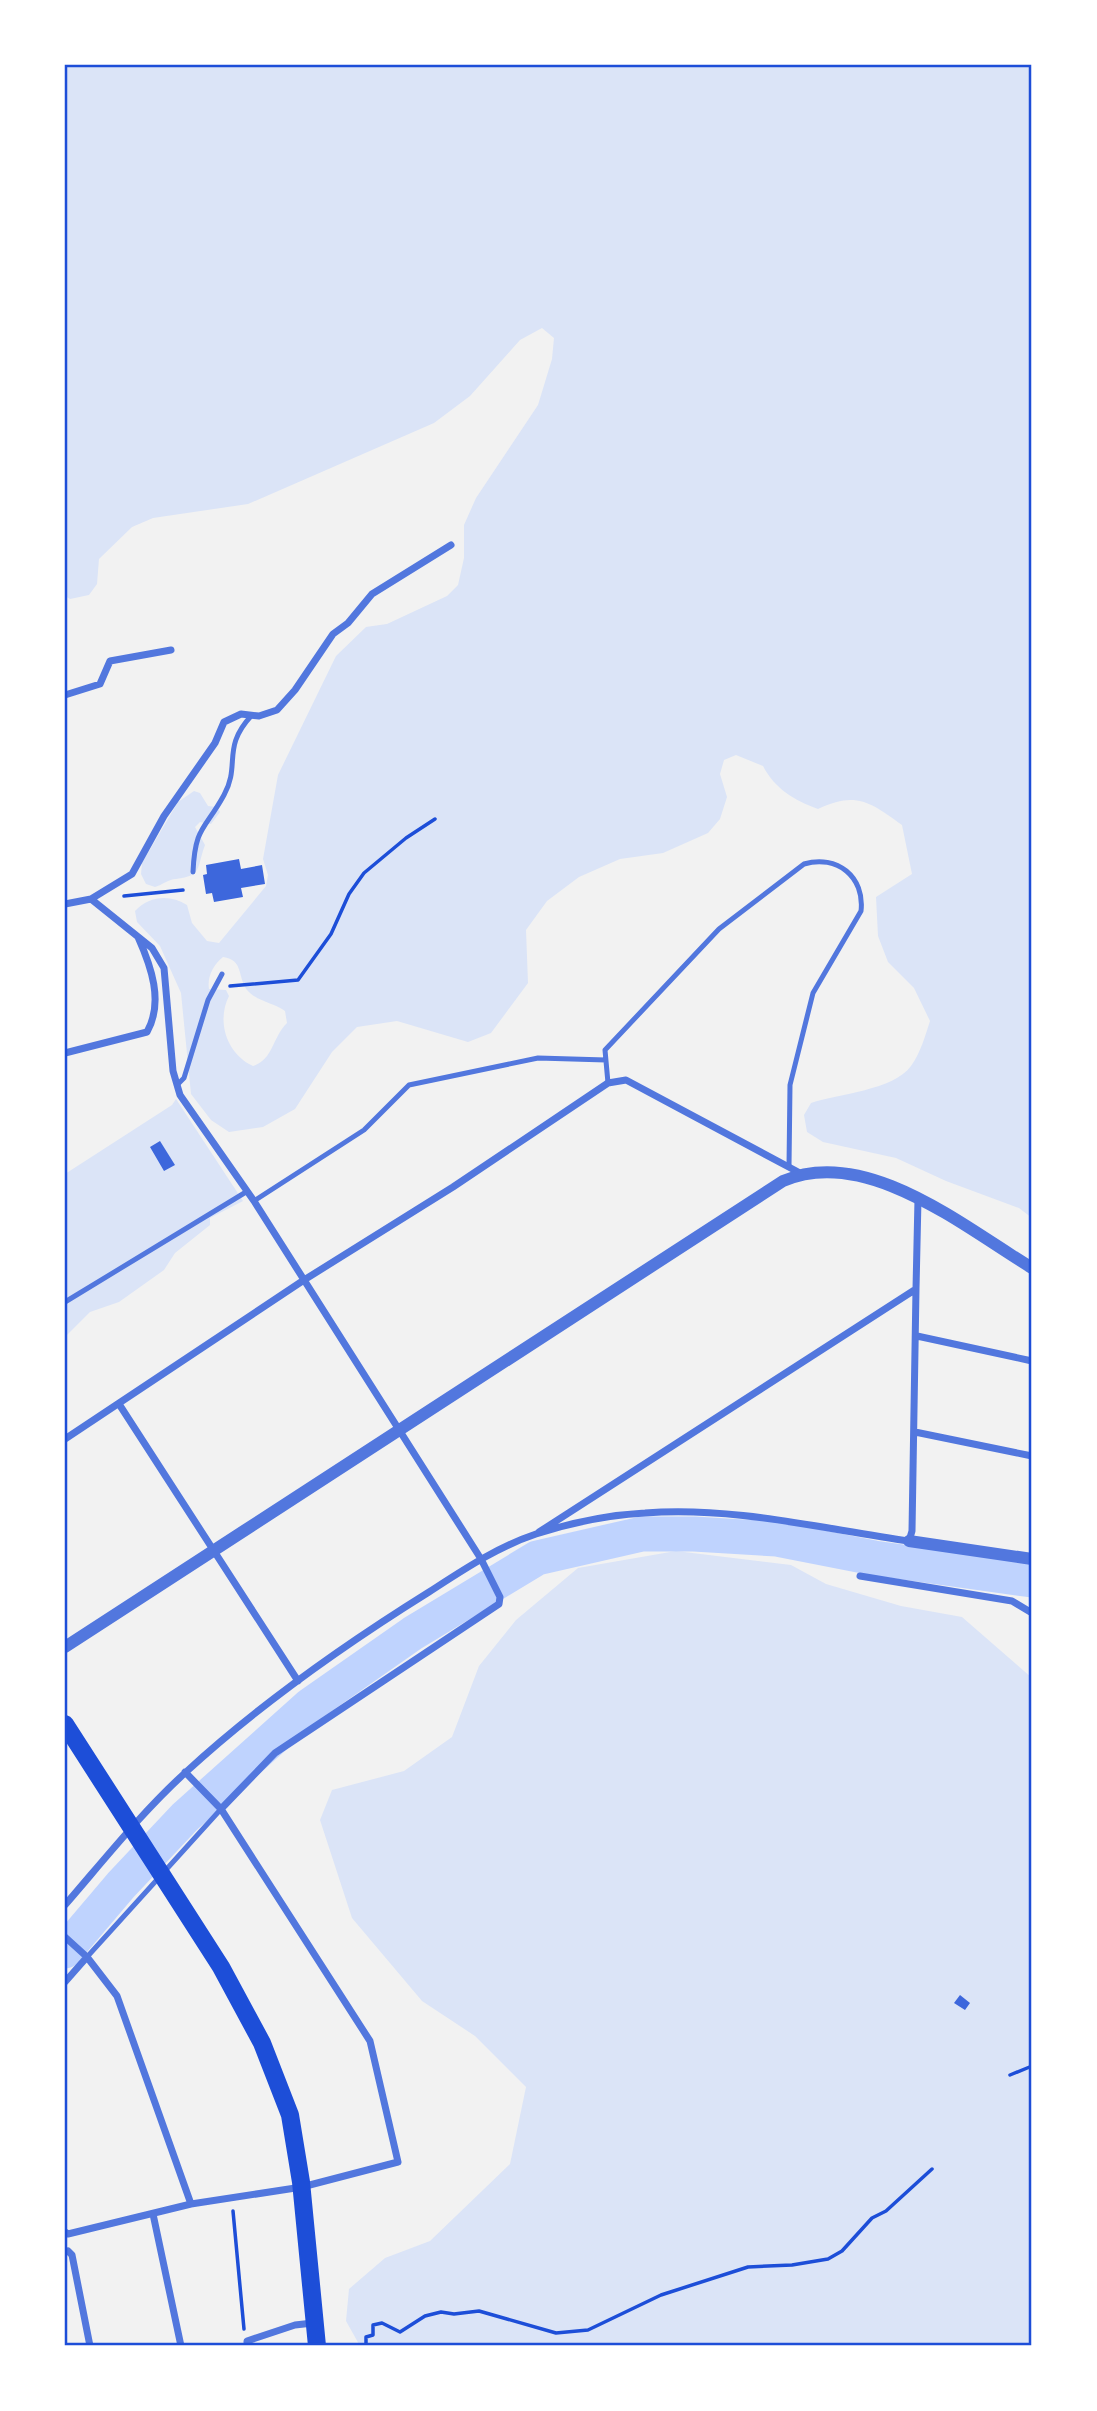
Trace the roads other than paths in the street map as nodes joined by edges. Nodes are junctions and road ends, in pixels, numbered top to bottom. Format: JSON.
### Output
{"nodes":[{"id":1,"x":451,"y":545,"type":"dead end"},
{"id":2,"x":171,"y":650,"type":"dead end"},
{"id":3,"x":65,"y":695,"type":"edge"},
{"id":4,"x":252,"y":715,"type":"junction"},
{"id":5,"x":193,"y":872,"type":"dead end"},
{"id":6,"x":90,"y":899,"type":"junction"},
{"id":7,"x":65,"y":904,"type":"edge"},
{"id":8,"x":136,"y":932,"type":"junction"},
{"id":9,"x":222,"y":974,"type":"road end"},
{"id":10,"x":65,"y":1054,"type":"edge"},
{"id":11,"x":606,"y":1060,"type":"junction"},
{"id":12,"x":608,"y":1083,"type":"junction"},
{"id":13,"x":177,"y":1085,"type":"junction"},
{"id":14,"x":794,"y":1170,"type":"junction"},
{"id":15,"x":246,"y":1192,"type":"junction"},
{"id":16,"x":918,"y":1199,"type":"junction"},
{"id":17,"x":254,"y":1201,"type":"junction"},
{"id":18,"x":1032,"y":1268,"type":"edge"},
{"id":19,"x":304,"y":1280,"type":"junction"},
{"id":20,"x":916,"y":1289,"type":"junction"},
{"id":21,"x":65,"y":1302,"type":"edge"},
{"id":22,"x":917,"y":1336,"type":"junction"},
{"id":23,"x":1032,"y":1361,"type":"edge"},
{"id":24,"x":119,"y":1404,"type":"junction"},
{"id":25,"x":398,"y":1431,"type":"junction"},
{"id":26,"x":915,"y":1432,"type":"junction"},
{"id":27,"x":65,"y":1439,"type":"edge"},
{"id":28,"x":1032,"y":1456,"type":"edge"},
{"id":29,"x":536,"y":1534,"type":"junction"},
{"id":30,"x":909,"y":1541,"type":"junction"},
{"id":31,"x":214,"y":1549,"type":"junction"},
{"id":32,"x":481,"y":1559,"type":"junction"},
{"id":33,"x":1032,"y":1559,"type":"edge"},
{"id":34,"x":860,"y":1576,"type":"dead end"},
{"id":35,"x":1032,"y":1613,"type":"edge"},
{"id":36,"x":65,"y":1647,"type":"edge"},
{"id":37,"x":298,"y":1681,"type":"junction"},
{"id":38,"x":65,"y":1724,"type":"edge"},
{"id":39,"x":185,"y":1772,"type":"junction"},
{"id":40,"x":219,"y":1807,"type":"junction"},
{"id":41,"x":135,"y":1834,"type":"junction"},
{"id":42,"x":159,"y":1870,"type":"junction"},
{"id":43,"x":65,"y":1905,"type":"edge"},
{"id":44,"x":65,"y":1937,"type":"edge"},
{"id":45,"x":84,"y":1955,"type":"junction"},
{"id":46,"x":65,"y":1982,"type":"edge"},
{"id":47,"x":302,"y":2187,"type":"junction"},
{"id":48,"x":191,"y":2204,"type":"junction"},
{"id":49,"x":153,"y":2214,"type":"junction"},
{"id":50,"x":66,"y":2233,"type":"edge"},
{"id":51,"x":67,"y":2252,"type":"edge"},
{"id":52,"x":314,"y":2323,"type":"junction"},
{"id":53,"x":247,"y":2344,"type":"edge"},
{"id":54,"x":90,"y":2346,"type":"edge"},
{"id":55,"x":181,"y":2346,"type":"edge"},
{"id":56,"x":317,"y":2346,"type":"edge"}],
"edges":[{"from":1,"to":4,"type":"street"},
{"from":2,"to":3,"type":"street"},
{"from":4,"to":5,"type":"lane"},
{"from":4,"to":6,"type":"street"},
{"from":6,"to":7,"type":"street"},
{"from":6,"to":8,"type":"street"},
{"from":8,"to":10,"type":"street"},
{"from":8,"to":13,"type":"street"},
{"from":9,"to":13,"type":"lane"},
{"from":11,"to":12,"type":"lane"},
{"from":11,"to":14,"type":"lane"},
{"from":11,"to":17,"type":"lane"},
{"from":12,"to":14,"type":"street"},
{"from":12,"to":19,"type":"street"},
{"from":13,"to":15,"type":"street"},
{"from":14,"to":16,"type":"street"},
{"from":14,"to":25,"type":"street"},
{"from":15,"to":17,"type":"street"},
{"from":15,"to":21,"type":"lane"},
{"from":16,"to":18,"type":"street"},
{"from":16,"to":20,"type":"street"},
{"from":17,"to":19,"type":"street"},
{"from":19,"to":24,"type":"street"},
{"from":19,"to":25,"type":"street"},
{"from":20,"to":22,"type":"street"},
{"from":20,"to":29,"type":"street"},
{"from":22,"to":23,"type":"street"},
{"from":22,"to":26,"type":"street"},
{"from":24,"to":27,"type":"street"},
{"from":24,"to":31,"type":"street"},
{"from":25,"to":31,"type":"street"},
{"from":25,"to":32,"type":"street"},
{"from":26,"to":28,"type":"street"},
{"from":26,"to":30,"type":"street"},
{"from":29,"to":30,"type":"street"},
{"from":29,"to":32,"type":"street"},
{"from":30,"to":33,"type":"street"},
{"from":31,"to":36,"type":"street"},
{"from":31,"to":37,"type":"street"},
{"from":32,"to":37,"type":"street"},
{"from":32,"to":40,"type":"street"},
{"from":34,"to":35,"type":"street"},
{"from":37,"to":39,"type":"street"},
{"from":38,"to":41,"type":"highway"},
{"from":39,"to":40,"type":"street"},
{"from":39,"to":41,"type":"street"},
{"from":40,"to":42,"type":"lane"},
{"from":40,"to":47,"type":"street"},
{"from":41,"to":42,"type":"highway"},
{"from":41,"to":43,"type":"street"},
{"from":42,"to":45,"type":"lane"},
{"from":42,"to":47,"type":"highway"},
{"from":44,"to":45,"type":"street"},
{"from":45,"to":46,"type":"street"},
{"from":45,"to":48,"type":"street"},
{"from":47,"to":48,"type":"street"},
{"from":47,"to":52,"type":"highway"},
{"from":48,"to":49,"type":"street"},
{"from":49,"to":50,"type":"street"},
{"from":49,"to":55,"type":"street"},
{"from":50,"to":51,"type":"street"},
{"from":51,"to":54,"type":"street"},
{"from":52,"to":53,"type":"street"},
{"from":52,"to":56,"type":"highway"}]}
